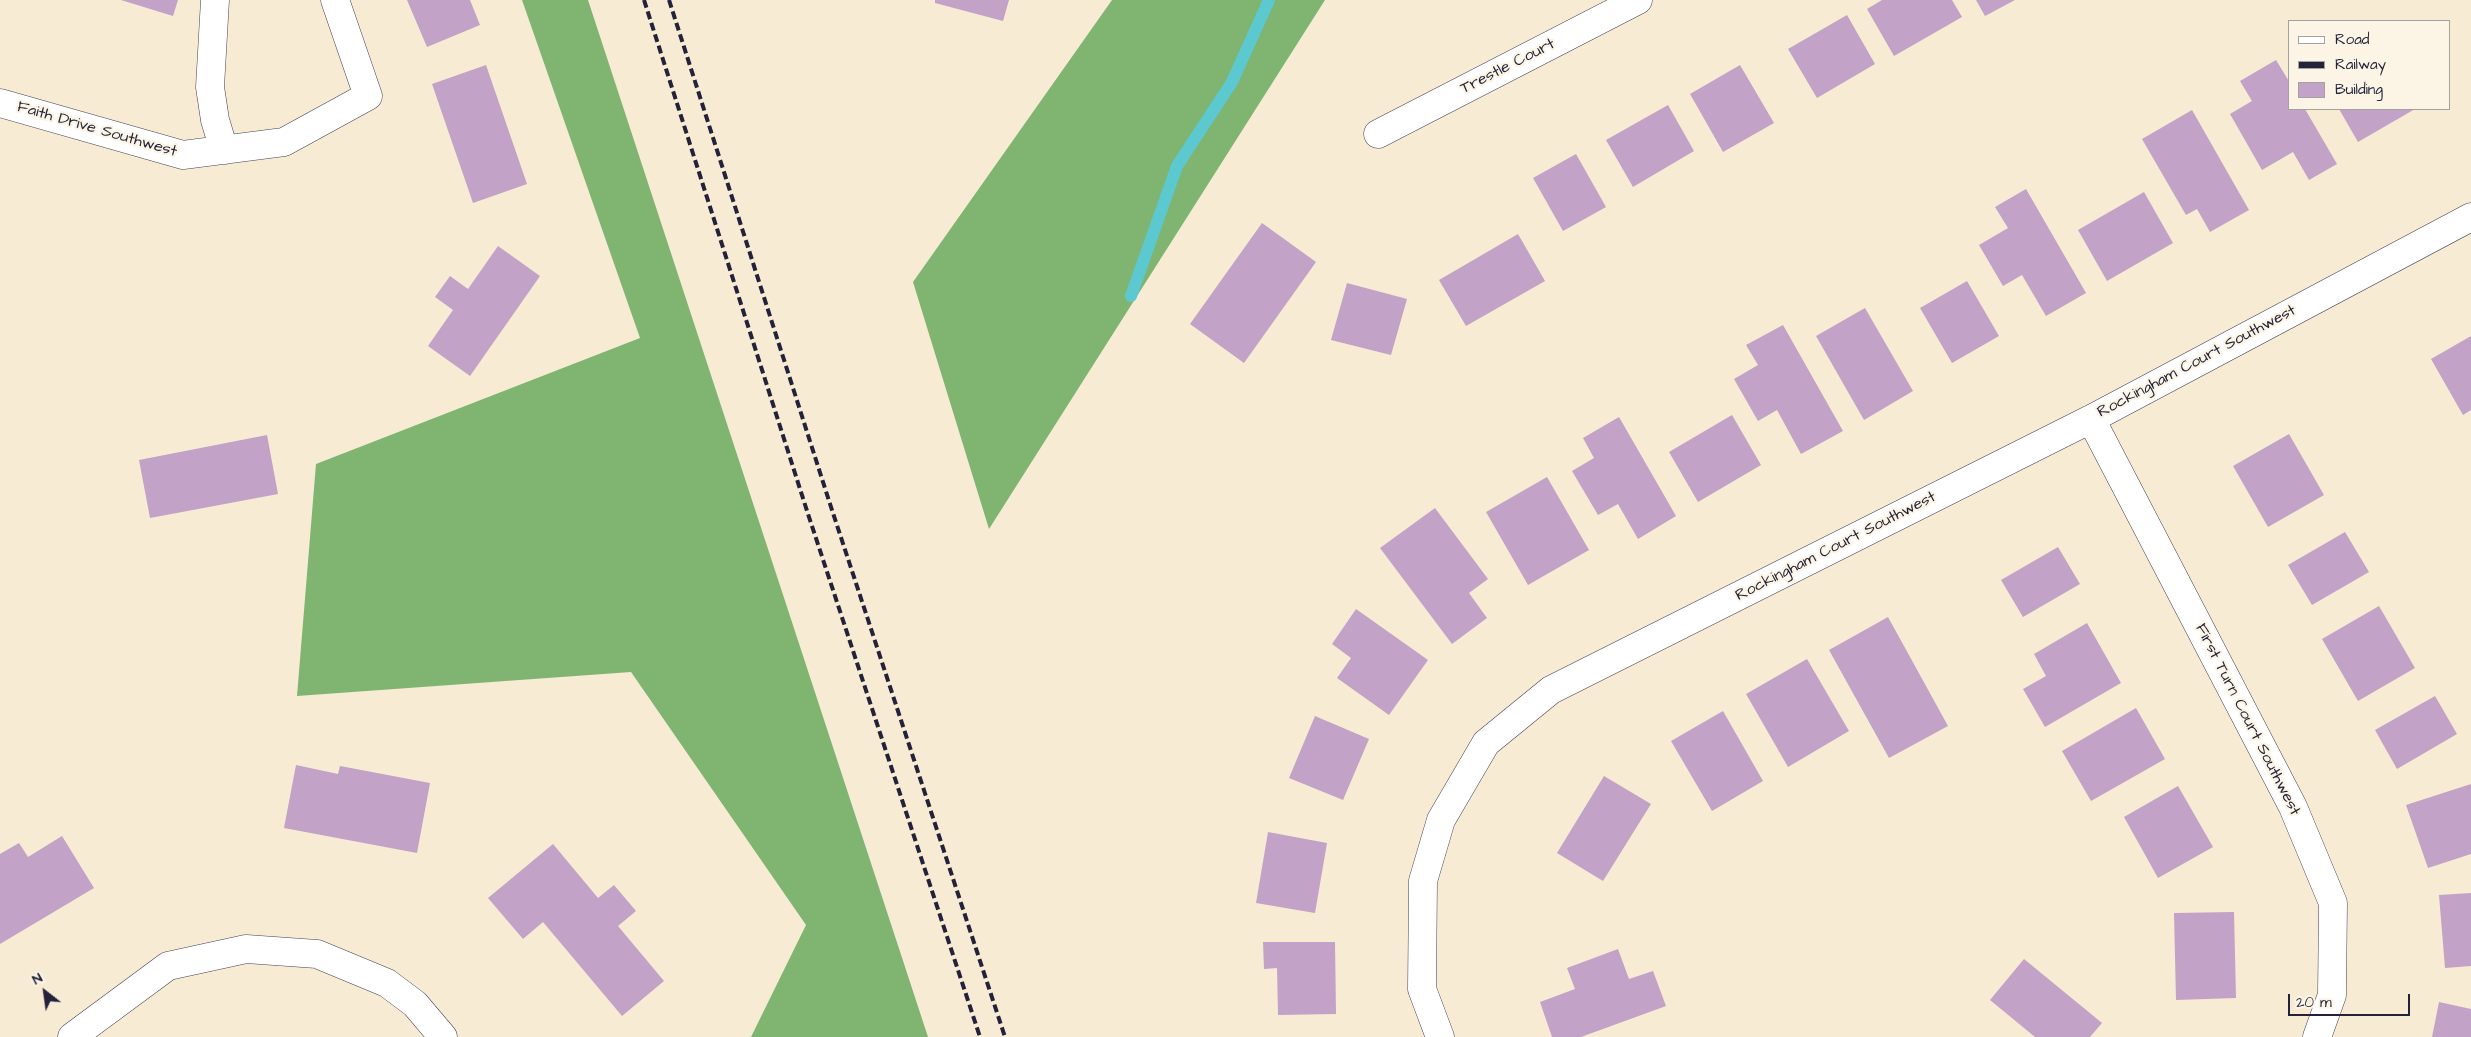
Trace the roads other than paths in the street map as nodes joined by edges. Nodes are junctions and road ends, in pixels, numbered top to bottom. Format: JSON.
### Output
{"nodes":[{"id":1,"x":215,"y":0,"type":"edge"},
{"id":2,"x":335,"y":0,"type":"edge"},
{"id":3,"x":1638,"y":0,"type":"edge"},
{"id":4,"x":0,"y":103,"type":"edge"},
{"id":5,"x":1378,"y":134,"type":"dead end"},
{"id":6,"x":224,"y":150,"type":"junction"},
{"id":7,"x":2471,"y":217,"type":"edge"},
{"id":8,"x":2091,"y":419,"type":"junction"},
{"id":9,"x":72,"y":1037,"type":"edge"},
{"id":10,"x":443,"y":1037,"type":"edge"},
{"id":11,"x":1440,"y":1037,"type":"edge"},
{"id":12,"x":2317,"y":1037,"type":"edge"}],
"edges":[{"from":1,"to":6,"type":"street"},
{"from":2,"to":6,"type":"street","name":"Faith Drive Southwest"},
{"from":3,"to":5,"type":"street","name":"Trestle Court"},
{"from":4,"to":6,"type":"street","name":"Faith Drive Southwest"},
{"from":7,"to":8,"type":"street","name":"Rockingham Court Southwest"},
{"from":8,"to":11,"type":"street","name":"Rockingham Court Southwest"},
{"from":8,"to":12,"type":"street","name":"First Turn Court Southwest"},
{"from":9,"to":10,"type":"street"}]}
